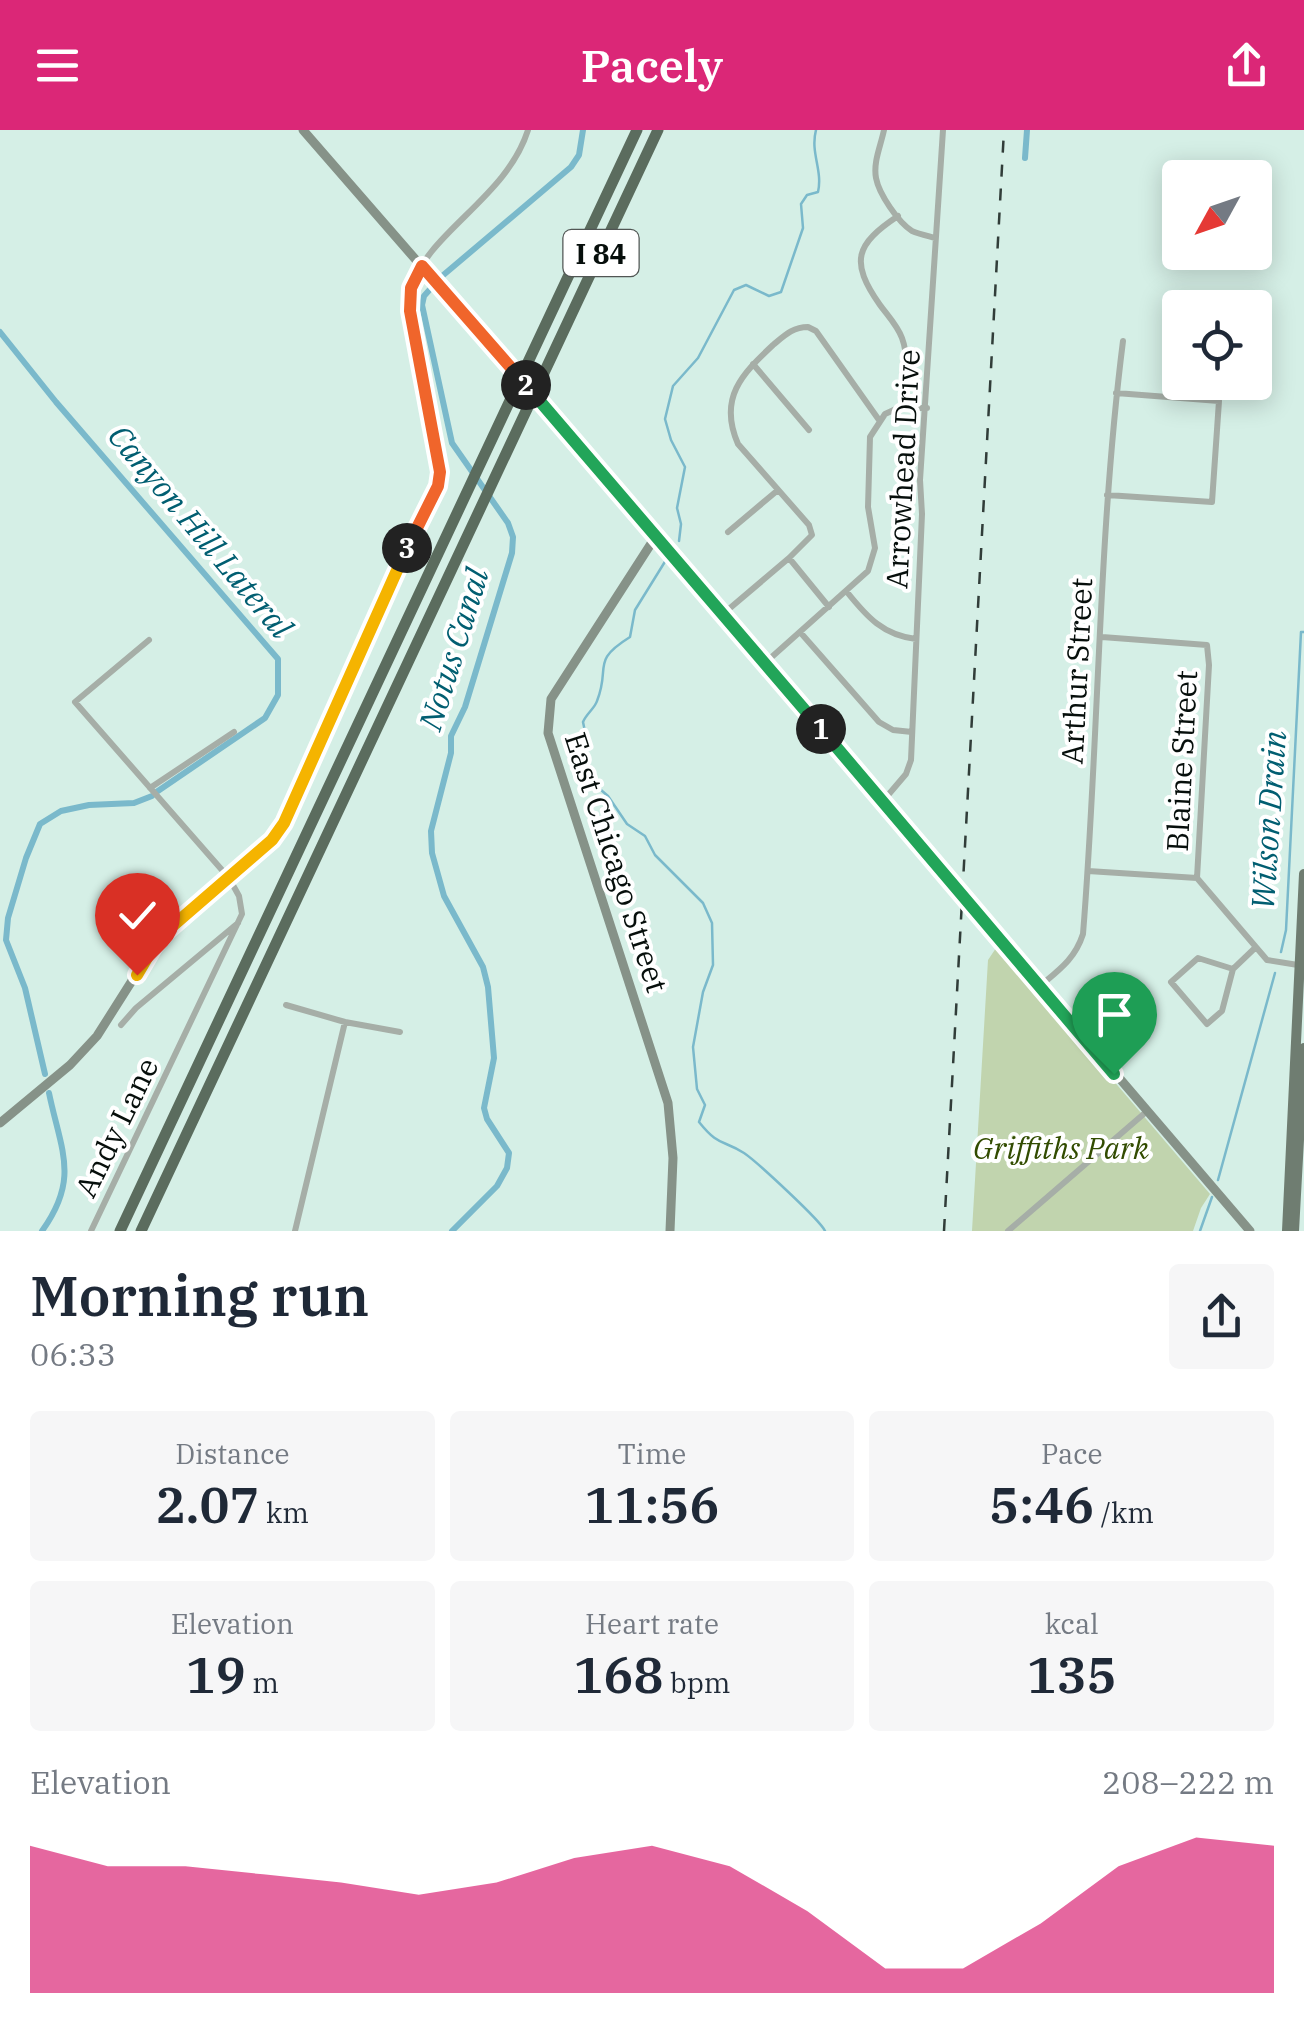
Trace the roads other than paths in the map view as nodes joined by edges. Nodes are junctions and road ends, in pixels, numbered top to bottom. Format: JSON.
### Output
{"nodes":[{"id":1,"x":303,"y":130,"type":"edge"},
{"id":2,"x":528,"y":130,"type":"edge"},
{"id":3,"x":637,"y":130,"type":"edge"},
{"id":4,"x":658,"y":130,"type":"edge"},
{"id":5,"x":884,"y":130,"type":"edge"},
{"id":6,"x":943,"y":130,"type":"edge"},
{"id":7,"x":898,"y":216,"type":"junction"},
{"id":8,"x":936,"y":238,"type":"junction"},
{"id":9,"x":422,"y":266,"type":"junction"},
{"id":10,"x":1123,"y":341,"type":"dead end"},
{"id":11,"x":753,"y":364,"type":"junction"},
{"id":12,"x":1116,"y":393,"type":"junction"},
{"id":13,"x":904,"y":408,"type":"junction"},
{"id":14,"x":927,"y":408,"type":"junction"},
{"id":15,"x":879,"y":420,"type":"junction"},
{"id":16,"x":809,"y":430,"type":"dead end"},
{"id":17,"x":778,"y":490,"type":"junction"},
{"id":18,"x":1107,"y":495,"type":"junction"},
{"id":19,"x":728,"y":532,"type":"dead end"},
{"id":20,"x":656,"y":536,"type":"junction"},
{"id":21,"x":789,"y":558,"type":"junction"},
{"id":22,"x":847,"y":592,"type":"junction"},
{"id":23,"x":830,"y":607,"type":"junction"},
{"id":24,"x":723,"y":614,"type":"junction"},
{"id":25,"x":800,"y":632,"type":"junction"},
{"id":26,"x":1102,"y":637,"type":"junction"},
{"id":27,"x":916,"y":639,"type":"junction"},
{"id":28,"x":149,"y":640,"type":"dead end"},
{"id":29,"x":764,"y":663,"type":"junction"},
{"id":30,"x":234,"y":732,"type":"dead end"},
{"id":31,"x":912,"y":732,"type":"junction"},
{"id":32,"x":150,"y":788,"type":"junction"},
{"id":33,"x":884,"y":801,"type":"junction"},
{"id":34,"x":1088,"y":871,"type":"junction"},
{"id":35,"x":1304,"y":874,"type":"edge"},
{"id":36,"x":229,"y":878,"type":"junction"},
{"id":37,"x":1198,"y":878,"type":"junction"},
{"id":38,"x":239,"y":922,"type":"junction"},
{"id":39,"x":1256,"y":947,"type":"junction"},
{"id":40,"x":1302,"y":966,"type":"edge"},
{"id":41,"x":1234,"y":969,"type":"junction"},
{"id":42,"x":1040,"y":986,"type":"junction"},
{"id":43,"x":122,"y":998,"type":"junction"},
{"id":44,"x":286,"y":1004,"type":"dead end"},
{"id":45,"x":136,"y":1008,"type":"junction"},
{"id":46,"x":345,"y":1022,"type":"junction"},
{"id":47,"x":121,"y":1025,"type":"dead end"},
{"id":48,"x":1301,"y":1027,"type":"edge"},
{"id":49,"x":400,"y":1032,"type":"dead end"},
{"id":50,"x":1304,"y":1048,"type":"edge"},
{"id":51,"x":1146,"y":1112,"type":"junction"},
{"id":52,"x":0,"y":1123,"type":"edge"},
{"id":53,"x":91,"y":1231,"type":"edge"},
{"id":54,"x":120,"y":1231,"type":"edge"},
{"id":55,"x":141,"y":1231,"type":"edge"},
{"id":56,"x":295,"y":1231,"type":"edge"},
{"id":57,"x":670,"y":1231,"type":"edge"},
{"id":58,"x":1008,"y":1231,"type":"edge"},
{"id":59,"x":1250,"y":1231,"type":"edge"},
{"id":60,"x":1290,"y":1231,"type":"edge"}],
"edges":[{"from":1,"to":9,"type":"main road"},
{"from":2,"to":9,"type":"street"},
{"from":3,"to":54,"type":"highway","number":"I 84"},
{"from":4,"to":55,"type":"highway","number":"I 84"},
{"from":5,"to":7,"type":"street"},
{"from":6,"to":8,"type":"street","name":"Arrowhead Drive"},
{"from":7,"to":8,"type":"street"},
{"from":7,"to":13,"type":"street"},
{"from":8,"to":14,"type":"street","name":"Arrowhead Drive"},
{"from":9,"to":20,"type":"main road"},
{"from":9,"to":36,"type":"street"},
{"from":10,"to":12,"type":"street","name":"Arthur Street"},
{"from":11,"to":15,"type":"street"},
{"from":11,"to":16,"type":"street"},
{"from":11,"to":17,"type":"street"},
{"from":12,"to":18,"type":"street","name":"Arthur Street"},
{"from":12,"to":18,"type":"street"},
{"from":13,"to":14,"type":"street"},
{"from":13,"to":15,"type":"street"},
{"from":14,"to":27,"type":"street","name":"Arrowhead Drive"},
{"from":15,"to":22,"type":"street"},
{"from":17,"to":19,"type":"street"},
{"from":17,"to":21,"type":"street"},
{"from":18,"to":26,"type":"street","name":"Arthur Street"},
{"from":20,"to":24,"type":"main road"},
{"from":20,"to":57,"type":"main road","name":"East Chicago Street"},
{"from":21,"to":23,"type":"street"},
{"from":21,"to":24,"type":"street"},
{"from":22,"to":23,"type":"street"},
{"from":22,"to":27,"type":"street"},
{"from":23,"to":25,"type":"street"},
{"from":24,"to":29,"type":"main road"},
{"from":25,"to":29,"type":"street"},
{"from":25,"to":31,"type":"street"},
{"from":26,"to":34,"type":"street","name":"Arthur Street"},
{"from":26,"to":37,"type":"street","name":"Blaine Street"},
{"from":27,"to":31,"type":"street","name":"Arrowhead Drive"},
{"from":28,"to":32,"type":"street"},
{"from":29,"to":33,"type":"main road"},
{"from":30,"to":32,"type":"street"},
{"from":31,"to":33,"type":"street","name":"Arrowhead Drive"},
{"from":32,"to":36,"type":"street"},
{"from":33,"to":42,"type":"main road"},
{"from":34,"to":37,"type":"street"},
{"from":34,"to":42,"type":"street","name":"Arthur Street"},
{"from":35,"to":40,"type":"main road"},
{"from":36,"to":38,"type":"street"},
{"from":36,"to":43,"type":"main road"},
{"from":37,"to":39,"type":"street"},
{"from":38,"to":45,"type":"street"},
{"from":38,"to":53,"type":"street","name":"Andy Lane"},
{"from":39,"to":40,"type":"street"},
{"from":39,"to":41,"type":"street"},
{"from":40,"to":48,"type":"main road"},
{"from":41,"to":41,"type":"street"},
{"from":42,"to":51,"type":"main road"},
{"from":43,"to":45,"type":"street"},
{"from":43,"to":52,"type":"main road"},
{"from":44,"to":46,"type":"street"},
{"from":45,"to":47,"type":"street"},
{"from":46,"to":49,"type":"street"},
{"from":46,"to":56,"type":"street"},
{"from":48,"to":60,"type":"main road"},
{"from":50,"to":60,"type":"main road"},
{"from":51,"to":58,"type":"street"},
{"from":51,"to":59,"type":"main road"}]}
